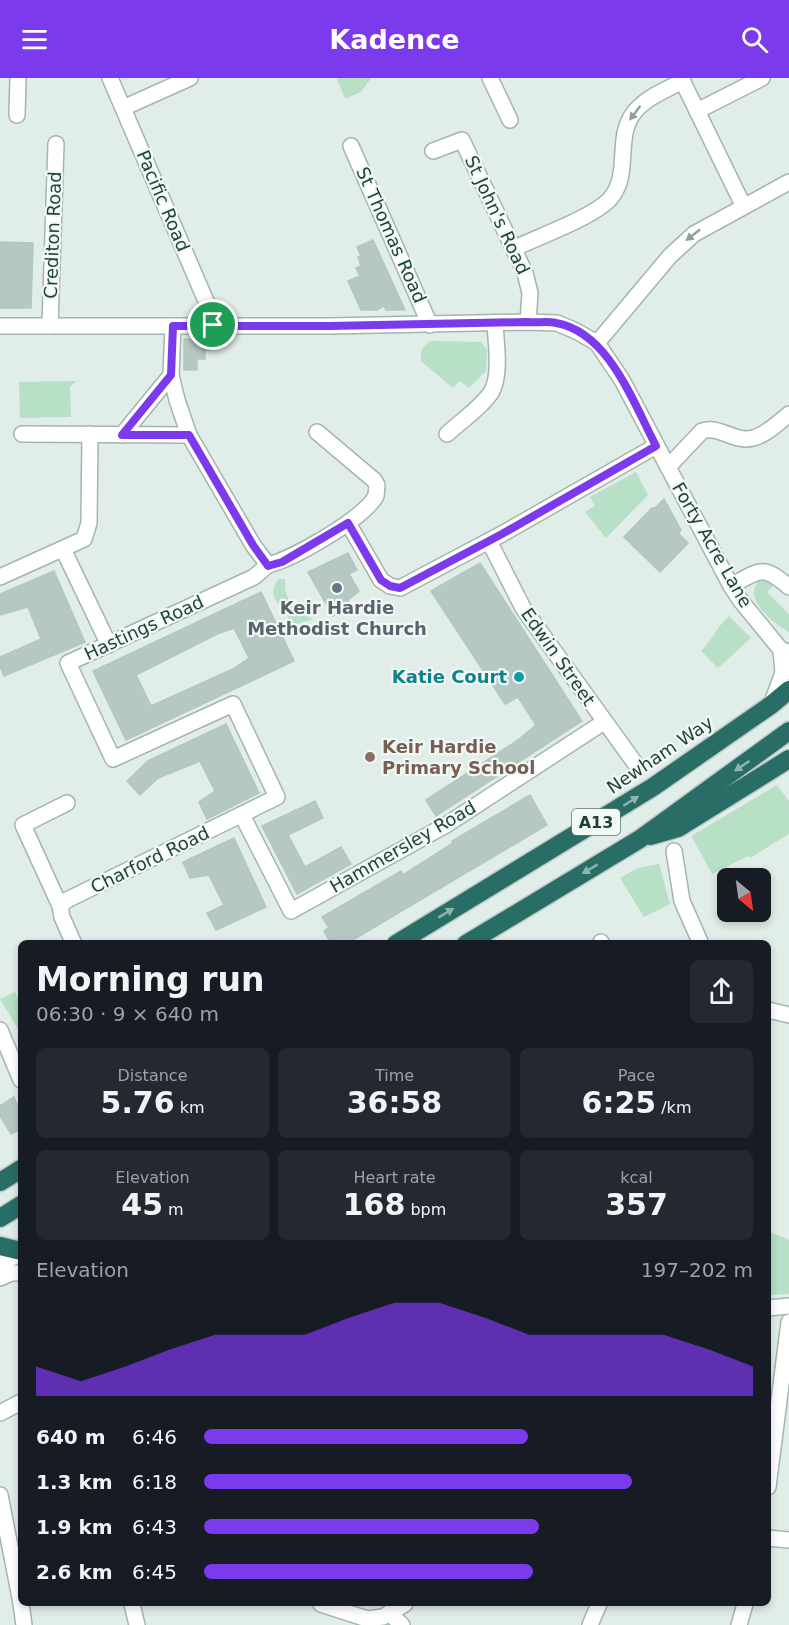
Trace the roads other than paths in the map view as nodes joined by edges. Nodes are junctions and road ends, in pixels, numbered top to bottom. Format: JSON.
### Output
{"nodes":[{"id":1,"x":18,"y":78,"type":"edge"},
{"id":2,"x":110,"y":78,"type":"edge"},
{"id":3,"x":190,"y":78,"type":"edge"},
{"id":4,"x":490,"y":78,"type":"edge"},
{"id":5,"x":762,"y":78,"type":"edge"},
{"id":6,"x":682,"y":80,"type":"edge"},
{"id":7,"x":123,"y":108,"type":"junction"},
{"id":8,"x":697,"y":111,"type":"junction"},
{"id":9,"x":17,"y":115,"type":"dead end"},
{"id":10,"x":510,"y":120,"type":"dead end"},
{"id":11,"x":56,"y":144,"type":"dead end"},
{"id":12,"x":351,"y":146,"type":"dead end"},
{"id":13,"x":433,"y":151,"type":"dead end"},
{"id":14,"x":789,"y":182,"type":"edge"},
{"id":15,"x":743,"y":205,"type":"junction"},
{"id":16,"x":515,"y":248,"type":"junction"},
{"id":17,"x":528,"y":322,"type":"junction"},
{"id":18,"x":495,"y":324,"type":"junction"},
{"id":19,"x":213,"y":325,"type":"junction"},
{"id":20,"x":430,"y":325,"type":"junction"},
{"id":21,"x":0,"y":326,"type":"edge"},
{"id":22,"x":50,"y":326,"type":"junction"},
{"id":23,"x":173,"y":326,"type":"junction"},
{"id":24,"x":597,"y":343,"type":"junction"},
{"id":25,"x":171,"y":375,"type":"junction"},
{"id":26,"x":789,"y":414,"type":"edge"},
{"id":27,"x":317,"y":432,"type":"dead end"},
{"id":28,"x":22,"y":434,"type":"dead end"},
{"id":29,"x":90,"y":434,"type":"junction"},
{"id":30,"x":447,"y":434,"type":"dead end"},
{"id":31,"x":122,"y":435,"type":"junction"},
{"id":32,"x":189,"y":435,"type":"junction"},
{"id":33,"x":656,"y":446,"type":"junction"},
{"id":34,"x":668,"y":467,"type":"junction"},
{"id":35,"x":348,"y":523,"type":"junction"},
{"id":36,"x":489,"y":541,"type":"junction"},
{"id":37,"x":63,"y":549,"type":"junction"},
{"id":38,"x":268,"y":566,"type":"junction"},
{"id":39,"x":0,"y":577,"type":"edge"},
{"id":40,"x":731,"y":586,"type":"junction"},
{"id":41,"x":789,"y":587,"type":"edge"},
{"id":42,"x":109,"y":645,"type":"junction"},
{"id":43,"x":785,"y":651,"type":"edge"},
{"id":44,"x":789,"y":690,"type":"edge"},
{"id":45,"x":771,"y":705,"type":"junction"},
{"id":46,"x":604,"y":722,"type":"junction"},
{"id":47,"x":789,"y":730,"type":"edge"},
{"id":48,"x":789,"y":759,"type":"edge"},
{"id":49,"x":637,"y":766,"type":"dead end"},
{"id":50,"x":277,"y":797,"type":"joint"},
{"id":51,"x":67,"y":803,"type":"dead end"},
{"id":52,"x":242,"y":815,"type":"junction"},
{"id":53,"x":640,"y":839,"type":"junction"},
{"id":54,"x":674,"y":851,"type":"dead end"},
{"id":55,"x":60,"y":906,"type":"junction"},
{"id":56,"x":72,"y":940,"type":"edge"},
{"id":57,"x":403,"y":940,"type":"edge"},
{"id":58,"x":473,"y":940,"type":"edge"},
{"id":59,"x":695,"y":940,"type":"edge"},
{"id":60,"x":771,"y":1011,"type":"edge"},
{"id":61,"x":789,"y":1015,"type":"edge"},
{"id":62,"x":0,"y":1030,"type":"edge"},
{"id":63,"x":15,"y":1046,"type":"edge"},
{"id":64,"x":18,"y":1063,"type":"edge"},
{"id":65,"x":18,"y":1171,"type":"edge"},
{"id":66,"x":0,"y":1182,"type":"edge"},
{"id":67,"x":18,"y":1207,"type":"edge"},
{"id":68,"x":0,"y":1218,"type":"edge"},
{"id":69,"x":0,"y":1246,"type":"edge"},
{"id":70,"x":18,"y":1251,"type":"edge"},
{"id":71,"x":18,"y":1254,"type":"edge"},
{"id":72,"x":0,"y":1264,"type":"edge"},
{"id":73,"x":18,"y":1273,"type":"edge"},
{"id":74,"x":0,"y":1278,"type":"edge"},
{"id":75,"x":789,"y":1306,"type":"edge"},
{"id":76,"x":771,"y":1308,"type":"edge"},
{"id":77,"x":789,"y":1322,"type":"edge"},
{"id":78,"x":18,"y":1404,"type":"edge"},
{"id":79,"x":0,"y":1413,"type":"edge"},
{"id":80,"x":771,"y":1463,"type":"edge"},
{"id":81,"x":0,"y":1495,"type":"edge"},
{"id":82,"x":771,"y":1538,"type":"edge"},
{"id":83,"x":789,"y":1540,"type":"edge"},
{"id":84,"x":18,"y":1588,"type":"edge"},
{"id":85,"x":21,"y":1606,"type":"edge"},
{"id":86,"x":132,"y":1606,"type":"edge"},
{"id":87,"x":327,"y":1606,"type":"edge"},
{"id":88,"x":402,"y":1606,"type":"edge"},
{"id":89,"x":598,"y":1606,"type":"edge"},
{"id":90,"x":744,"y":1606,"type":"edge"},
{"id":91,"x":390,"y":1613,"type":"junction"},
{"id":92,"x":24,"y":1625,"type":"edge"},
{"id":93,"x":137,"y":1625,"type":"edge"},
{"id":94,"x":402,"y":1625,"type":"edge"},
{"id":95,"x":590,"y":1625,"type":"edge"},
{"id":96,"x":739,"y":1625,"type":"edge"}],
"edges":[{"from":1,"to":9,"type":"street"},
{"from":2,"to":7,"type":"street","name":"Pacific Road"},
{"from":3,"to":7,"type":"street"},
{"from":4,"to":10,"type":"street"},
{"from":5,"to":8,"type":"street"},
{"from":6,"to":8,"type":"street"},
{"from":6,"to":16,"type":"street","one_way":true},
{"from":7,"to":19,"type":"street","name":"Pacific Road"},
{"from":8,"to":15,"type":"street"},
{"from":11,"to":22,"type":"street","name":"Crediton Road"},
{"from":12,"to":20,"type":"street","name":"St Thomas Road"},
{"from":13,"to":16,"type":"street","name":"St John's Road"},
{"from":14,"to":15,"type":"street"},
{"from":15,"to":24,"type":"street","one_way":true},
{"from":16,"to":17,"type":"street","name":"St John's Road"},
{"from":17,"to":18,"type":"street"},
{"from":17,"to":24,"type":"street"},
{"from":18,"to":20,"type":"street"},
{"from":18,"to":30,"type":"street"},
{"from":19,"to":20,"type":"street"},
{"from":19,"to":23,"type":"street"},
{"from":21,"to":22,"type":"street"},
{"from":22,"to":23,"type":"street"},
{"from":23,"to":25,"type":"street"},
{"from":24,"to":33,"type":"street","name":"Forty Acre Lane"},
{"from":25,"to":31,"type":"street"},
{"from":25,"to":32,"type":"street"},
{"from":26,"to":34,"type":"street"},
{"from":27,"to":35,"type":"street","name":"Hastings Road"},
{"from":28,"to":29,"type":"street"},
{"from":29,"to":31,"type":"street"},
{"from":29,"to":37,"type":"street"},
{"from":31,"to":32,"type":"street"},
{"from":32,"to":38,"type":"street"},
{"from":33,"to":34,"type":"street","name":"Forty Acre Lane"},
{"from":33,"to":36,"type":"street"},
{"from":34,"to":40,"type":"street","name":"Forty Acre Lane"},
{"from":35,"to":36,"type":"street"},
{"from":35,"to":38,"type":"street","name":"Hastings Road"},
{"from":36,"to":46,"type":"street","name":"Edwin Street"},
{"from":37,"to":39,"type":"street"},
{"from":37,"to":42,"type":"street"},
{"from":38,"to":42,"type":"street","name":"Hastings Road"},
{"from":40,"to":41,"type":"street"},
{"from":40,"to":43,"type":"street","name":"Forty Acre Lane"},
{"from":42,"to":50,"type":"street","name":"Hastings Road"},
{"from":43,"to":45,"type":"street","name":"Forty Acre Lane"},
{"from":44,"to":45,"type":"highway","name":"Newham Way","number":"A13"},
{"from":57,"to":45,"type":"highway","name":"Newham Way","number":"A13","one_way":true},
{"from":46,"to":49,"type":"street","name":"Edwin Street"},
{"from":46,"to":52,"type":"street","name":"Hammersley Road"},
{"from":47,"to":53,"type":"highway","number":"A13","one_way":true},
{"from":48,"to":53,"type":"highway","number":"A13"},
{"from":50,"to":52,"type":"street","name":"Charford Road"},
{"from":51,"to":55,"type":"street"},
{"from":52,"to":55,"type":"street","name":"Charford Road"},
{"from":53,"to":58,"type":"highway","number":"A13","one_way":true},
{"from":54,"to":59,"type":"street"},
{"from":55,"to":56,"type":"street"},
{"from":60,"to":61,"type":"street"},
{"from":62,"to":63,"type":"street"},
{"from":63,"to":64,"type":"street"},
{"from":65,"to":66,"type":"highway"},
{"from":67,"to":68,"type":"highway"},
{"from":69,"to":70,"type":"highway"},
{"from":71,"to":72,"type":"street"},
{"from":73,"to":74,"type":"street"},
{"from":75,"to":76,"type":"street"},
{"from":77,"to":80,"type":"street"},
{"from":78,"to":79,"type":"street"},
{"from":81,"to":84,"type":"street"},
{"from":82,"to":83,"type":"street"},
{"from":85,"to":92,"type":"street"},
{"from":86,"to":93,"type":"street"},
{"from":87,"to":91,"type":"street"},
{"from":88,"to":91,"type":"street"},
{"from":89,"to":95,"type":"street"},
{"from":90,"to":96,"type":"street"},
{"from":91,"to":94,"type":"street"}]}
